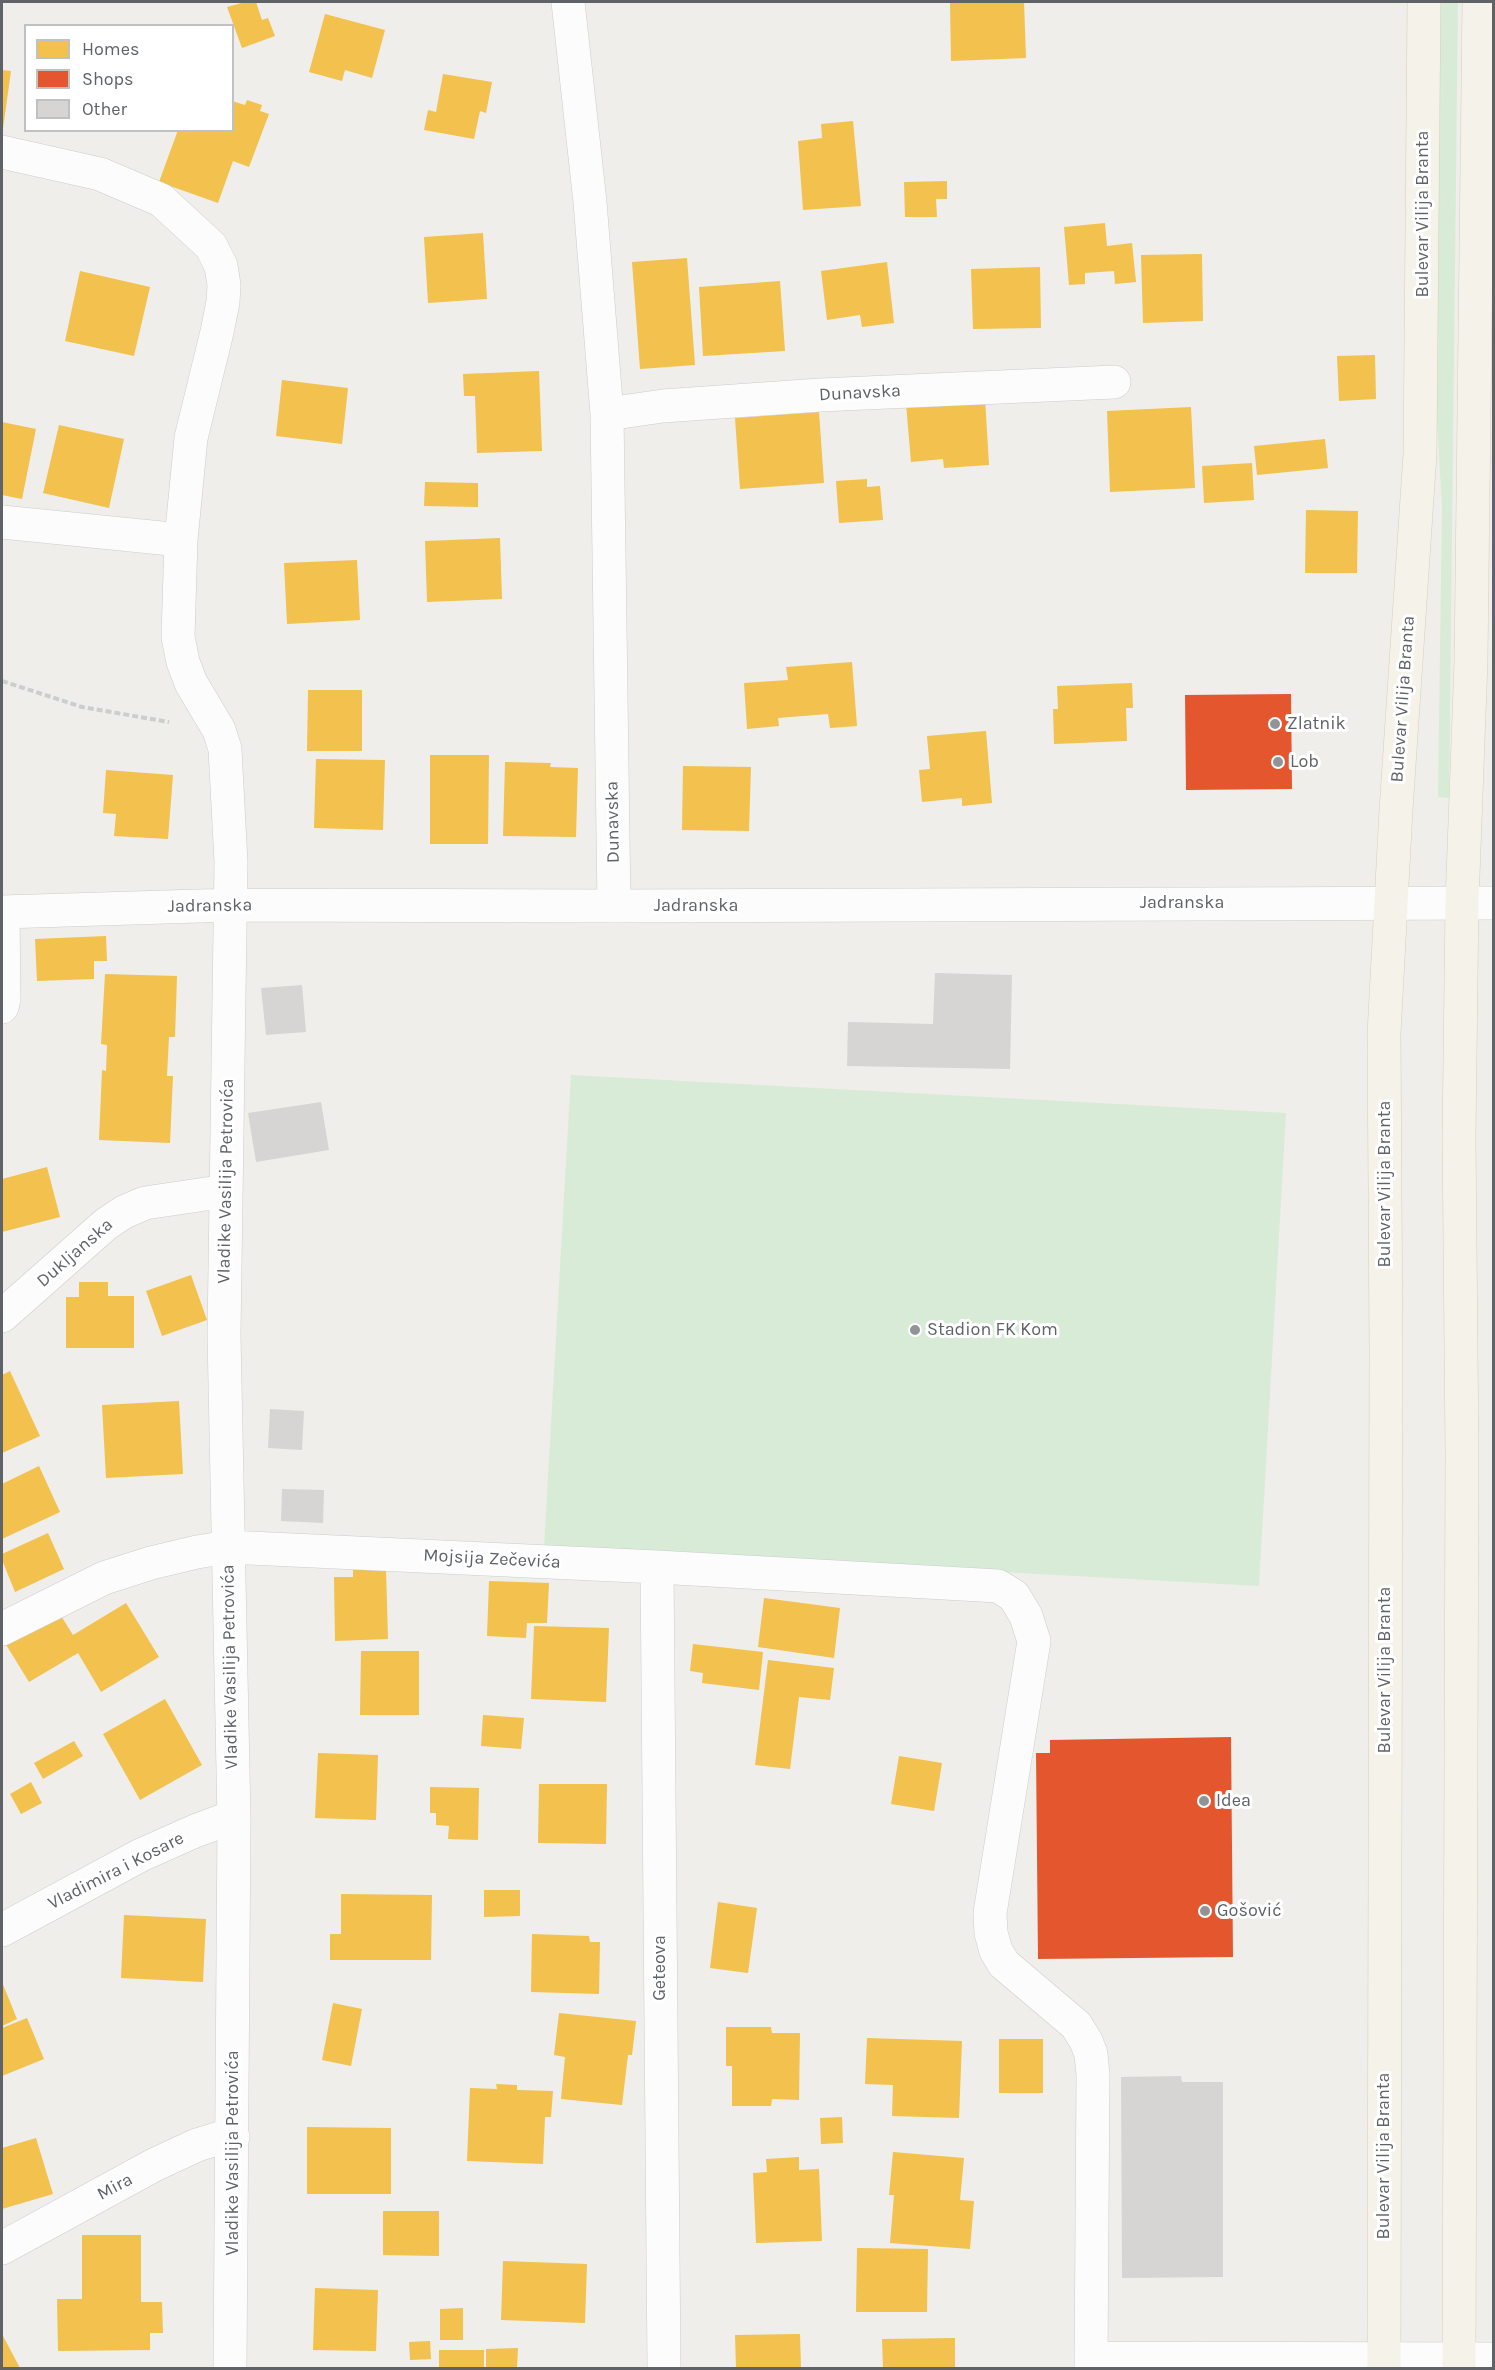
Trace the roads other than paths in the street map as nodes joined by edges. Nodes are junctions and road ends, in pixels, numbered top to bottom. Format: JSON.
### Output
{"nodes":[{"id":1,"x":568,"y":2,"type":"edge"},
{"id":2,"x":1424,"y":2,"type":"edge"},
{"id":3,"x":1479,"y":2,"type":"edge"},
{"id":4,"x":2,"y":152,"type":"edge"},
{"id":5,"x":1113,"y":382,"type":"dead end"},
{"id":6,"x":607,"y":414,"type":"junction"},
{"id":7,"x":2,"y":522,"type":"edge"},
{"id":8,"x":181,"y":540,"type":"junction"},
{"id":9,"x":1391,"y":902,"type":"junction"},
{"id":10,"x":1478,"y":903,"type":"edge"},
{"id":11,"x":231,"y":905,"type":"junction"},
{"id":12,"x":614,"y":906,"type":"junction"},
{"id":13,"x":2,"y":912,"type":"edge"},
{"id":14,"x":2,"y":1007,"type":"edge"},
{"id":15,"x":226,"y":1191,"type":"junction"},
{"id":16,"x":2,"y":1316,"type":"edge"},
{"id":17,"x":228,"y":1547,"type":"junction"},
{"id":18,"x":657,"y":1567,"type":"junction"},
{"id":19,"x":2,"y":1629,"type":"edge"},
{"id":20,"x":234,"y":1819,"type":"junction"},
{"id":21,"x":2,"y":1930,"type":"edge"},
{"id":22,"x":233,"y":2137,"type":"junction"},
{"id":23,"x":2,"y":2248,"type":"edge"},
{"id":24,"x":1494,"y":2359,"type":"edge"},
{"id":25,"x":1091,"y":2363,"type":"edge"},
{"id":26,"x":1384,"y":2364,"type":"edge"},
{"id":27,"x":1458,"y":2364,"type":"edge"},
{"id":28,"x":231,"y":2368,"type":"edge"},
{"id":29,"x":664,"y":2368,"type":"edge"}],
"edges":[{"from":1,"to":6,"type":"street","name":"Dunavska"},
{"from":2,"to":9,"type":"main road","name":"Bulevar Vilija Branta"},
{"from":3,"to":10,"type":"main road"},
{"from":4,"to":8,"type":"street","name":"Vladike Vasilija Petrovića"},
{"from":5,"to":6,"type":"street","name":"Dunavska"},
{"from":6,"to":12,"type":"street","name":"Dunavska"},
{"from":7,"to":8,"type":"street"},
{"from":8,"to":11,"type":"street","name":"Vladike Vasilija Petrovića"},
{"from":9,"to":10,"type":"street","name":"Jadranska"},
{"from":9,"to":12,"type":"street","name":"Jadranska"},
{"from":9,"to":26,"type":"main road","name":"Bulevar Vilija Branta"},
{"from":10,"to":27,"type":"main road"},
{"from":11,"to":12,"type":"street","name":"Jadranska"},
{"from":11,"to":13,"type":"street","name":"Jadranska"},
{"from":11,"to":15,"type":"street","name":"Vladike Vasilija Petrovića"},
{"from":13,"to":14,"type":"street"},
{"from":15,"to":16,"type":"street","name":"Dukljanska"},
{"from":15,"to":17,"type":"street","name":"Vladike Vasilija Petrovića"},
{"from":17,"to":18,"type":"street","name":"Mojsija Zečevića"},
{"from":17,"to":19,"type":"street","name":"Mojsija Zečevića"},
{"from":17,"to":20,"type":"street","name":"Vladike Vasilija Petrovića"},
{"from":18,"to":25,"type":"street","name":"Mojsija Zečevića"},
{"from":18,"to":29,"type":"street","name":"Geteova"},
{"from":20,"to":21,"type":"street","name":"Vladimira i Kosare"},
{"from":20,"to":22,"type":"street","name":"Vladike Vasilija Petrovića"},
{"from":22,"to":23,"type":"street","name":"Mira"},
{"from":22,"to":28,"type":"street","name":"Vladike Vasilija Petrovića"},
{"from":24,"to":27,"type":"street"},
{"from":25,"to":26,"type":"street"},
{"from":26,"to":27,"type":"street"}]}
